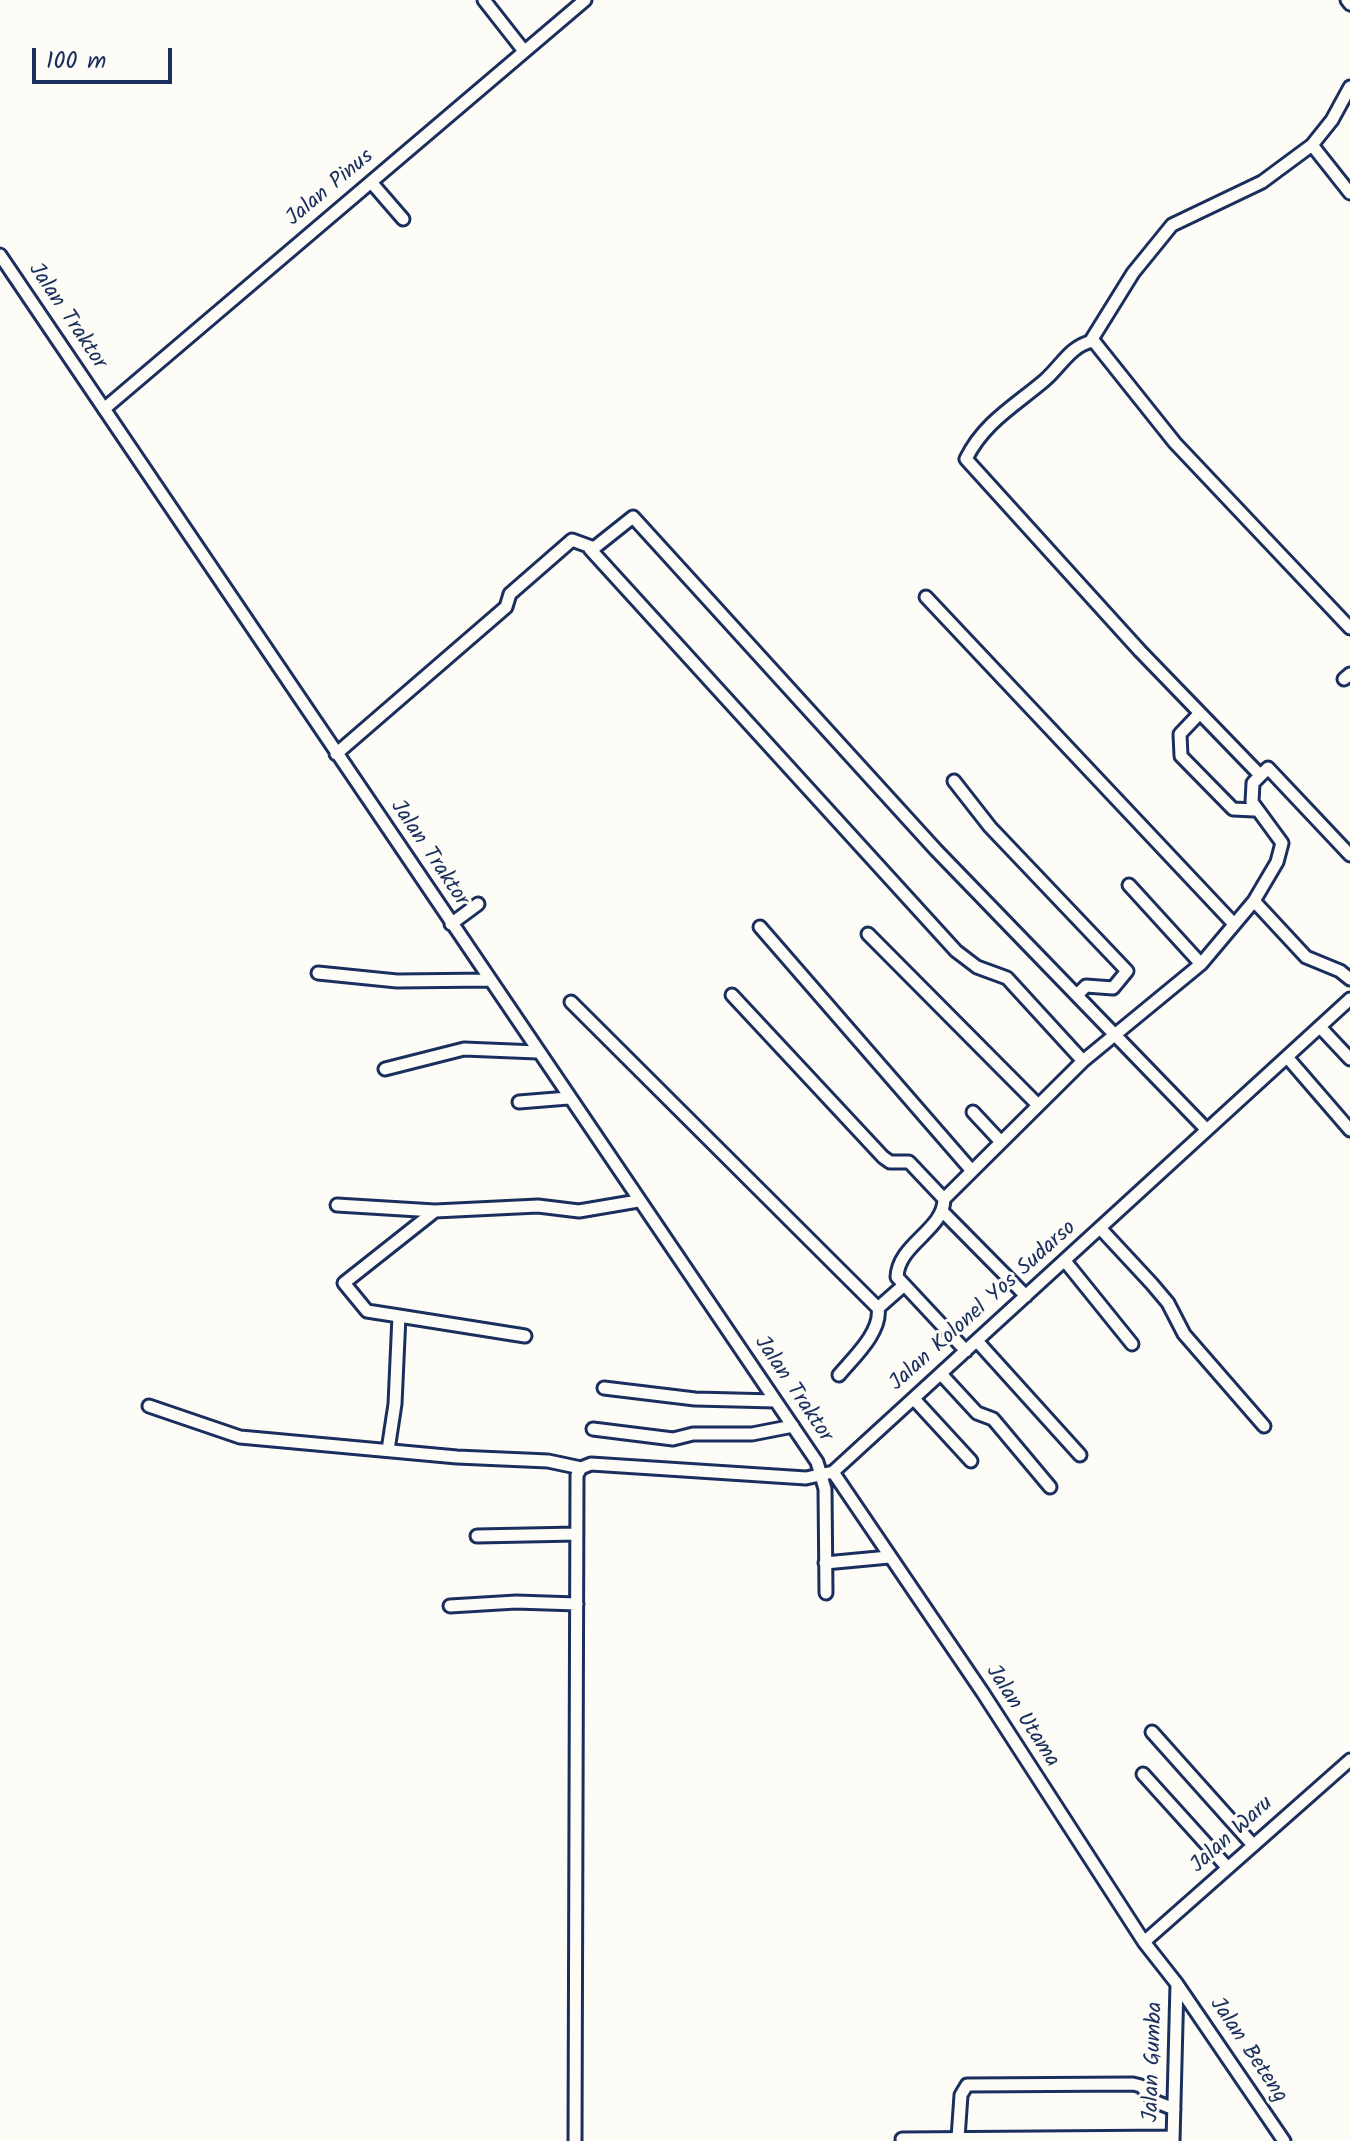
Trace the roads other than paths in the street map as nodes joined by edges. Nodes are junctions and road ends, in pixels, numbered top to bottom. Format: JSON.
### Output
{"nodes":[{"id":1,"x":484,"y":0,"type":"edge"},
{"id":2,"x":585,"y":0,"type":"edge"},
{"id":3,"x":524,"y":51,"type":"junction"},
{"id":4,"x":1350,"y":87,"type":"edge"},
{"id":5,"x":1312,"y":145,"type":"junction"},
{"id":6,"x":371,"y":182,"type":"junction"},
{"id":7,"x":1350,"y":193,"type":"edge"},
{"id":8,"x":403,"y":219,"type":"dead end"},
{"id":9,"x":0,"y":255,"type":"edge"},
{"id":10,"x":1093,"y":341,"type":"junction"},
{"id":11,"x":104,"y":409,"type":"junction"},
{"id":12,"x":590,"y":549,"type":"junction"},
{"id":13,"x":926,"y":597,"type":"dead end"},
{"id":14,"x":1350,"y":628,"type":"edge"},
{"id":15,"x":1199,"y":714,"type":"junction"},
{"id":16,"x":336,"y":754,"type":"junction"},
{"id":17,"x":1259,"y":774,"type":"junction"},
{"id":18,"x":954,"y":781,"type":"dead end"},
{"id":19,"x":1254,"y":810,"type":"junction"},
{"id":20,"x":1350,"y":855,"type":"edge"},
{"id":21,"x":1129,"y":885,"type":"dead end"},
{"id":22,"x":1254,"y":901,"type":"junction"},
{"id":23,"x":478,"y":904,"type":"dead end"},
{"id":24,"x":451,"y":924,"type":"junction"},
{"id":25,"x":1234,"y":924,"type":"junction"},
{"id":26,"x":760,"y":927,"type":"dead end"},
{"id":27,"x":868,"y":934,"type":"dead end"},
{"id":28,"x":1201,"y":964,"type":"junction"},
{"id":29,"x":318,"y":973,"type":"dead end"},
{"id":30,"x":1350,"y":979,"type":"edge"},
{"id":31,"x":489,"y":980,"type":"junction"},
{"id":32,"x":732,"y":995,"type":"dead end"},
{"id":33,"x":1077,"y":995,"type":"junction"},
{"id":34,"x":571,"y":1002,"type":"dead end"},
{"id":35,"x":1348,"y":1004,"type":"edge"},
{"id":36,"x":1320,"y":1027,"type":"junction"},
{"id":37,"x":1114,"y":1035,"type":"junction"},
{"id":38,"x":537,"y":1052,"type":"junction"},
{"id":39,"x":1287,"y":1057,"type":"junction"},
{"id":40,"x":1350,"y":1059,"type":"edge"},
{"id":41,"x":1083,"y":1061,"type":"junction"},
{"id":42,"x":385,"y":1069,"type":"dead end"},
{"id":43,"x":568,"y":1098,"type":"junction"},
{"id":44,"x":519,"y":1102,"type":"dead end"},
{"id":45,"x":1037,"y":1104,"type":"junction"},
{"id":46,"x":973,"y":1112,"type":"dead end"},
{"id":47,"x":1207,"y":1130,"type":"junction"},
{"id":48,"x":1350,"y":1130,"type":"edge"},
{"id":49,"x":1001,"y":1142,"type":"junction"},
{"id":50,"x":972,"y":1171,"type":"junction"},
{"id":51,"x":944,"y":1199,"type":"junction"},
{"id":52,"x":638,"y":1201,"type":"junction"},
{"id":53,"x":337,"y":1205,"type":"dead end"},
{"id":54,"x":435,"y":1211,"type":"junction"},
{"id":55,"x":943,"y":1212,"type":"junction"},
{"id":56,"x":1100,"y":1228,"type":"junction"},
{"id":57,"x":1065,"y":1261,"type":"junction"},
{"id":58,"x":903,"y":1286,"type":"junction"},
{"id":59,"x":1026,"y":1296,"type":"junction"},
{"id":60,"x":878,"y":1308,"type":"junction"},
{"id":61,"x":399,"y":1316,"type":"junction"},
{"id":62,"x":525,"y":1336,"type":"dead end"},
{"id":63,"x":977,"y":1341,"type":"junction"},
{"id":64,"x":1132,"y":1344,"type":"dead end"},
{"id":65,"x":966,"y":1351,"type":"junction"},
{"id":66,"x":941,"y":1374,"type":"junction"},
{"id":67,"x":839,"y":1375,"type":"dead end"},
{"id":68,"x":604,"y":1388,"type":"dead end"},
{"id":69,"x":914,"y":1399,"type":"junction"},
{"id":70,"x":775,"y":1401,"type":"junction"},
{"id":71,"x":149,"y":1406,"type":"dead end"},
{"id":72,"x":793,"y":1426,"type":"junction"},
{"id":73,"x":1264,"y":1426,"type":"dead end"},
{"id":74,"x":593,"y":1429,"type":"dead end"},
{"id":75,"x":388,"y":1450,"type":"junction"},
{"id":76,"x":1080,"y":1455,"type":"dead end"},
{"id":77,"x":971,"y":1461,"type":"dead end"},
{"id":78,"x":581,"y":1468,"type":"junction"},
{"id":79,"x":828,"y":1474,"type":"junction"},
{"id":80,"x":1050,"y":1487,"type":"dead end"},
{"id":81,"x":577,"y":1534,"type":"junction"},
{"id":82,"x":477,"y":1536,"type":"dead end"},
{"id":83,"x":889,"y":1557,"type":"junction"},
{"id":84,"x":825,"y":1563,"type":"junction"},
{"id":85,"x":826,"y":1593,"type":"dead end"},
{"id":86,"x":577,"y":1604,"type":"junction"},
{"id":87,"x":450,"y":1606,"type":"dead end"},
{"id":88,"x":1152,"y":1732,"type":"dead end"},
{"id":89,"x":1350,"y":1760,"type":"edge"},
{"id":90,"x":1143,"y":1774,"type":"dead end"},
{"id":91,"x":1253,"y":1845,"type":"junction"},
{"id":92,"x":1227,"y":1867,"type":"junction"},
{"id":93,"x":1144,"y":1942,"type":"junction"},
{"id":94,"x":1177,"y":1984,"type":"junction"},
{"id":95,"x":1174,"y":2109,"type":"junction"},
{"id":96,"x":958,"y":2138,"type":"junction"},
{"id":97,"x":902,"y":2139,"type":"dead end"},
{"id":98,"x":1173,"y":2139,"type":"edge"},
{"id":99,"x":575,"y":2141,"type":"edge"},
{"id":100,"x":1284,"y":2141,"type":"edge"}],
"edges":[{"from":1,"to":3,"type":"street"},
{"from":2,"to":3,"type":"street","name":"Jalan Pinus"},
{"from":3,"to":6,"type":"street","name":"Jalan Pinus"},
{"from":4,"to":5,"type":"street"},
{"from":5,"to":7,"type":"street"},
{"from":5,"to":10,"type":"street"},
{"from":6,"to":8,"type":"street"},
{"from":6,"to":11,"type":"street","name":"Jalan Pinus"},
{"from":9,"to":11,"type":"street","name":"Jalan Traktor"},
{"from":10,"to":14,"type":"street"},
{"from":10,"to":15,"type":"street"},
{"from":11,"to":16,"type":"street","name":"Jalan Traktor"},
{"from":12,"to":16,"type":"street"},
{"from":12,"to":33,"type":"street"},
{"from":12,"to":41,"type":"street"},
{"from":13,"to":25,"type":"street"},
{"from":15,"to":17,"type":"street"},
{"from":15,"to":19,"type":"street"},
{"from":16,"to":24,"type":"street","name":"Jalan Traktor"},
{"from":17,"to":19,"type":"street"},
{"from":17,"to":20,"type":"street"},
{"from":18,"to":33,"type":"street"},
{"from":19,"to":22,"type":"street"},
{"from":21,"to":28,"type":"street"},
{"from":22,"to":25,"type":"street"},
{"from":22,"to":30,"type":"street"},
{"from":23,"to":24,"type":"street"},
{"from":24,"to":31,"type":"street","name":"Jalan Traktor"},
{"from":25,"to":28,"type":"street"},
{"from":26,"to":50,"type":"street"},
{"from":27,"to":45,"type":"street"},
{"from":28,"to":37,"type":"street"},
{"from":29,"to":31,"type":"street"},
{"from":31,"to":38,"type":"street","name":"Jalan Traktor"},
{"from":32,"to":51,"type":"street"},
{"from":33,"to":37,"type":"street"},
{"from":34,"to":60,"type":"street"},
{"from":35,"to":36,"type":"street","name":"Jalan Kolonel Yos Sudarso"},
{"from":36,"to":39,"type":"street","name":"Jalan Kolonel Yos Sudarso"},
{"from":36,"to":40,"type":"street"},
{"from":37,"to":41,"type":"street"},
{"from":37,"to":47,"type":"street"},
{"from":38,"to":42,"type":"street"},
{"from":38,"to":43,"type":"street","name":"Jalan Traktor"},
{"from":39,"to":47,"type":"street","name":"Jalan Kolonel Yos Sudarso"},
{"from":39,"to":48,"type":"street"},
{"from":41,"to":45,"type":"street"},
{"from":43,"to":44,"type":"street"},
{"from":43,"to":52,"type":"street","name":"Jalan Traktor"},
{"from":45,"to":49,"type":"street"},
{"from":46,"to":49,"type":"street"},
{"from":47,"to":56,"type":"street","name":"Jalan Kolonel Yos Sudarso"},
{"from":49,"to":50,"type":"street"},
{"from":50,"to":51,"type":"street"},
{"from":51,"to":55,"type":"street"},
{"from":52,"to":54,"type":"street"},
{"from":52,"to":70,"type":"street","name":"Jalan Traktor"},
{"from":53,"to":54,"type":"street"},
{"from":54,"to":61,"type":"street"},
{"from":55,"to":58,"type":"street"},
{"from":55,"to":59,"type":"street"},
{"from":56,"to":57,"type":"street","name":"Jalan Kolonel Yos Sudarso"},
{"from":56,"to":73,"type":"street"},
{"from":57,"to":59,"type":"street","name":"Jalan Kolonel Yos Sudarso"},
{"from":57,"to":64,"type":"street"},
{"from":58,"to":60,"type":"street"},
{"from":58,"to":65,"type":"street"},
{"from":59,"to":63,"type":"street","name":"Jalan Kolonel Yos Sudarso"},
{"from":60,"to":67,"type":"street"},
{"from":61,"to":62,"type":"street"},
{"from":61,"to":75,"type":"street"},
{"from":63,"to":65,"type":"street","name":"Jalan Kolonel Yos Sudarso"},
{"from":63,"to":76,"type":"street"},
{"from":65,"to":66,"type":"street","name":"Jalan Kolonel Yos Sudarso"},
{"from":66,"to":69,"type":"street","name":"Jalan Kolonel Yos Sudarso"},
{"from":66,"to":80,"type":"street"},
{"from":68,"to":70,"type":"street"},
{"from":69,"to":77,"type":"street"},
{"from":69,"to":79,"type":"street","name":"Jalan Kolonel Yos Sudarso"},
{"from":70,"to":72,"type":"street","name":"Jalan Traktor"},
{"from":71,"to":75,"type":"street"},
{"from":72,"to":74,"type":"street"},
{"from":72,"to":79,"type":"street","name":"Jalan Traktor"},
{"from":75,"to":78,"type":"street"},
{"from":78,"to":79,"type":"street"},
{"from":78,"to":81,"type":"street"},
{"from":79,"to":83,"type":"street","name":"Jalan Utama"},
{"from":79,"to":84,"type":"street"},
{"from":81,"to":82,"type":"street"},
{"from":81,"to":86,"type":"street"},
{"from":83,"to":84,"type":"street"},
{"from":83,"to":93,"type":"street","name":"Jalan Utama"},
{"from":84,"to":85,"type":"street"},
{"from":86,"to":87,"type":"street"},
{"from":86,"to":99,"type":"street"},
{"from":88,"to":91,"type":"street"},
{"from":89,"to":91,"type":"street","name":"Jalan Waru"},
{"from":90,"to":92,"type":"street"},
{"from":91,"to":92,"type":"street","name":"Jalan Waru"},
{"from":92,"to":93,"type":"street","name":"Jalan Waru"},
{"from":93,"to":94,"type":"street","name":"Jalan Utama"},
{"from":94,"to":95,"type":"street","name":"Jalan Gumba"},
{"from":94,"to":100,"type":"street","name":"Jalan Beteng"},
{"from":95,"to":96,"type":"street"},
{"from":95,"to":98,"type":"street","name":"Jalan Gumba"},
{"from":96,"to":97,"type":"street"},
{"from":96,"to":98,"type":"street"}]}
